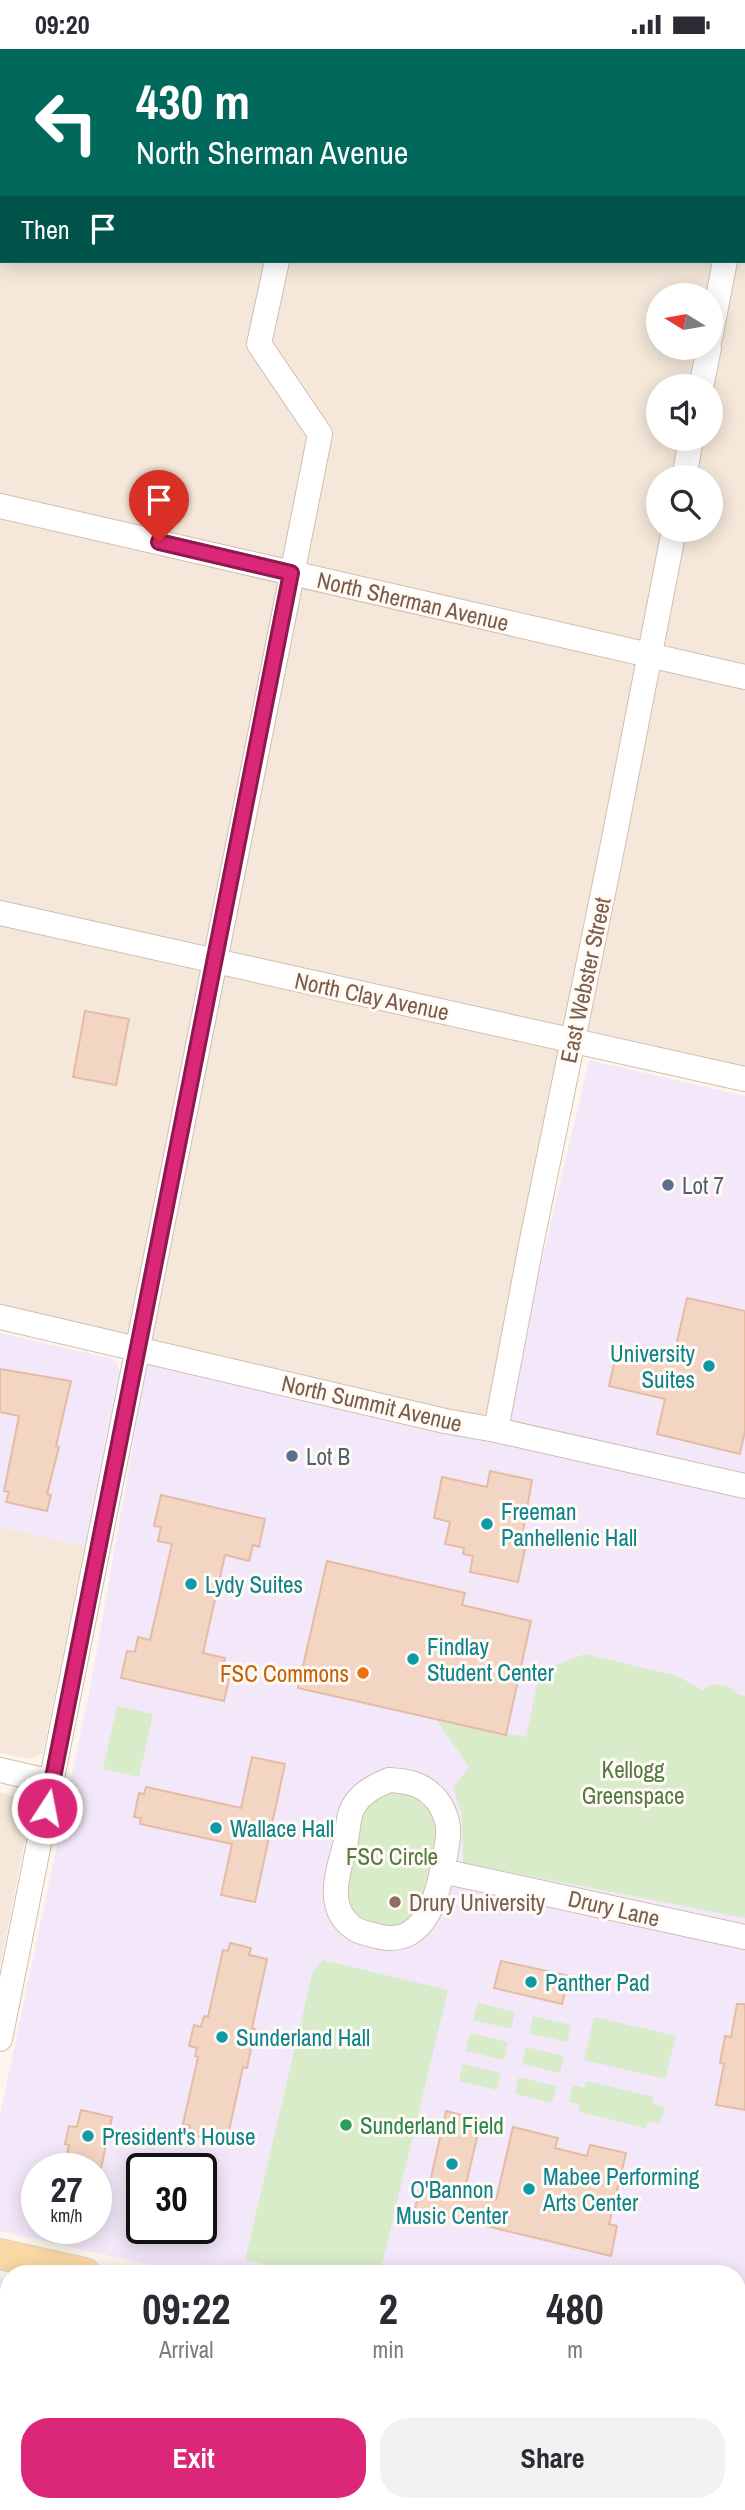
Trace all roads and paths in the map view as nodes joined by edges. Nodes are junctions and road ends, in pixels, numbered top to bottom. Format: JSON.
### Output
{"nodes":[{"id":1,"x":277,"y":263,"type":"edge"},
{"id":2,"x":725,"y":263,"type":"edge"},
{"id":3,"x":721,"y":283,"type":"edge"},
{"id":4,"x":0,"y":506,"type":"edge"},
{"id":5,"x":672,"y":542,"type":"edge"},
{"id":6,"x":291,"y":573,"type":"junction"},
{"id":7,"x":651,"y":656,"type":"junction"},
{"id":8,"x":745,"y":677,"type":"edge"},
{"id":9,"x":0,"y":913,"type":"edge"},
{"id":10,"x":214,"y":961,"type":"junction"},
{"id":11,"x":573,"y":1039,"type":"junction"},
{"id":12,"x":745,"y":1079,"type":"edge"},
{"id":13,"x":0,"y":1317,"type":"edge"},
{"id":14,"x":137,"y":1349,"type":"junction"},
{"id":15,"x":496,"y":1430,"type":"junction"},
{"id":16,"x":745,"y":1486,"type":"edge"},
{"id":17,"x":0,"y":1770,"type":"edge"},
{"id":18,"x":52,"y":1782,"type":"junction"},
{"id":19,"x":442,"y":1871,"type":"junction"},
{"id":20,"x":745,"y":1937,"type":"edge"},
{"id":21,"x":0,"y":2039,"type":"edge"},
{"id":22,"x":0,"y":2254,"type":"edge"},
{"id":23,"x":49,"y":2265,"type":"edge"}],
"edges":[{"from":1,"to":6,"type":"street"},
{"from":2,"to":3,"type":"street"},
{"from":4,"to":6,"type":"street","name":"North Sherman Avenue"},
{"from":5,"to":7,"type":"street","name":"East Webster Street"},
{"from":6,"to":7,"type":"street","name":"North Sherman Avenue"},
{"from":6,"to":10,"type":"street"},
{"from":7,"to":8,"type":"street","name":"North Sherman Avenue"},
{"from":7,"to":11,"type":"street","name":"East Webster Street"},
{"from":9,"to":10,"type":"street","name":"North Clay Avenue"},
{"from":10,"to":11,"type":"street","name":"North Clay Avenue"},
{"from":10,"to":14,"type":"street"},
{"from":11,"to":12,"type":"street","name":"North Clay Avenue"},
{"from":11,"to":15,"type":"street","name":"East Webster Street"},
{"from":13,"to":14,"type":"street","name":"North Summit Avenue"},
{"from":14,"to":15,"type":"street","name":"North Summit Avenue"},
{"from":14,"to":18,"type":"street"},
{"from":15,"to":16,"type":"street","name":"North Summit Avenue"},
{"from":17,"to":18,"type":"street"},
{"from":18,"to":21,"type":"street"},
{"from":19,"to":19,"type":"street"},
{"from":19,"to":20,"type":"street","name":"Drury Lane"},
{"from":22,"to":23,"type":"main road"}]}
